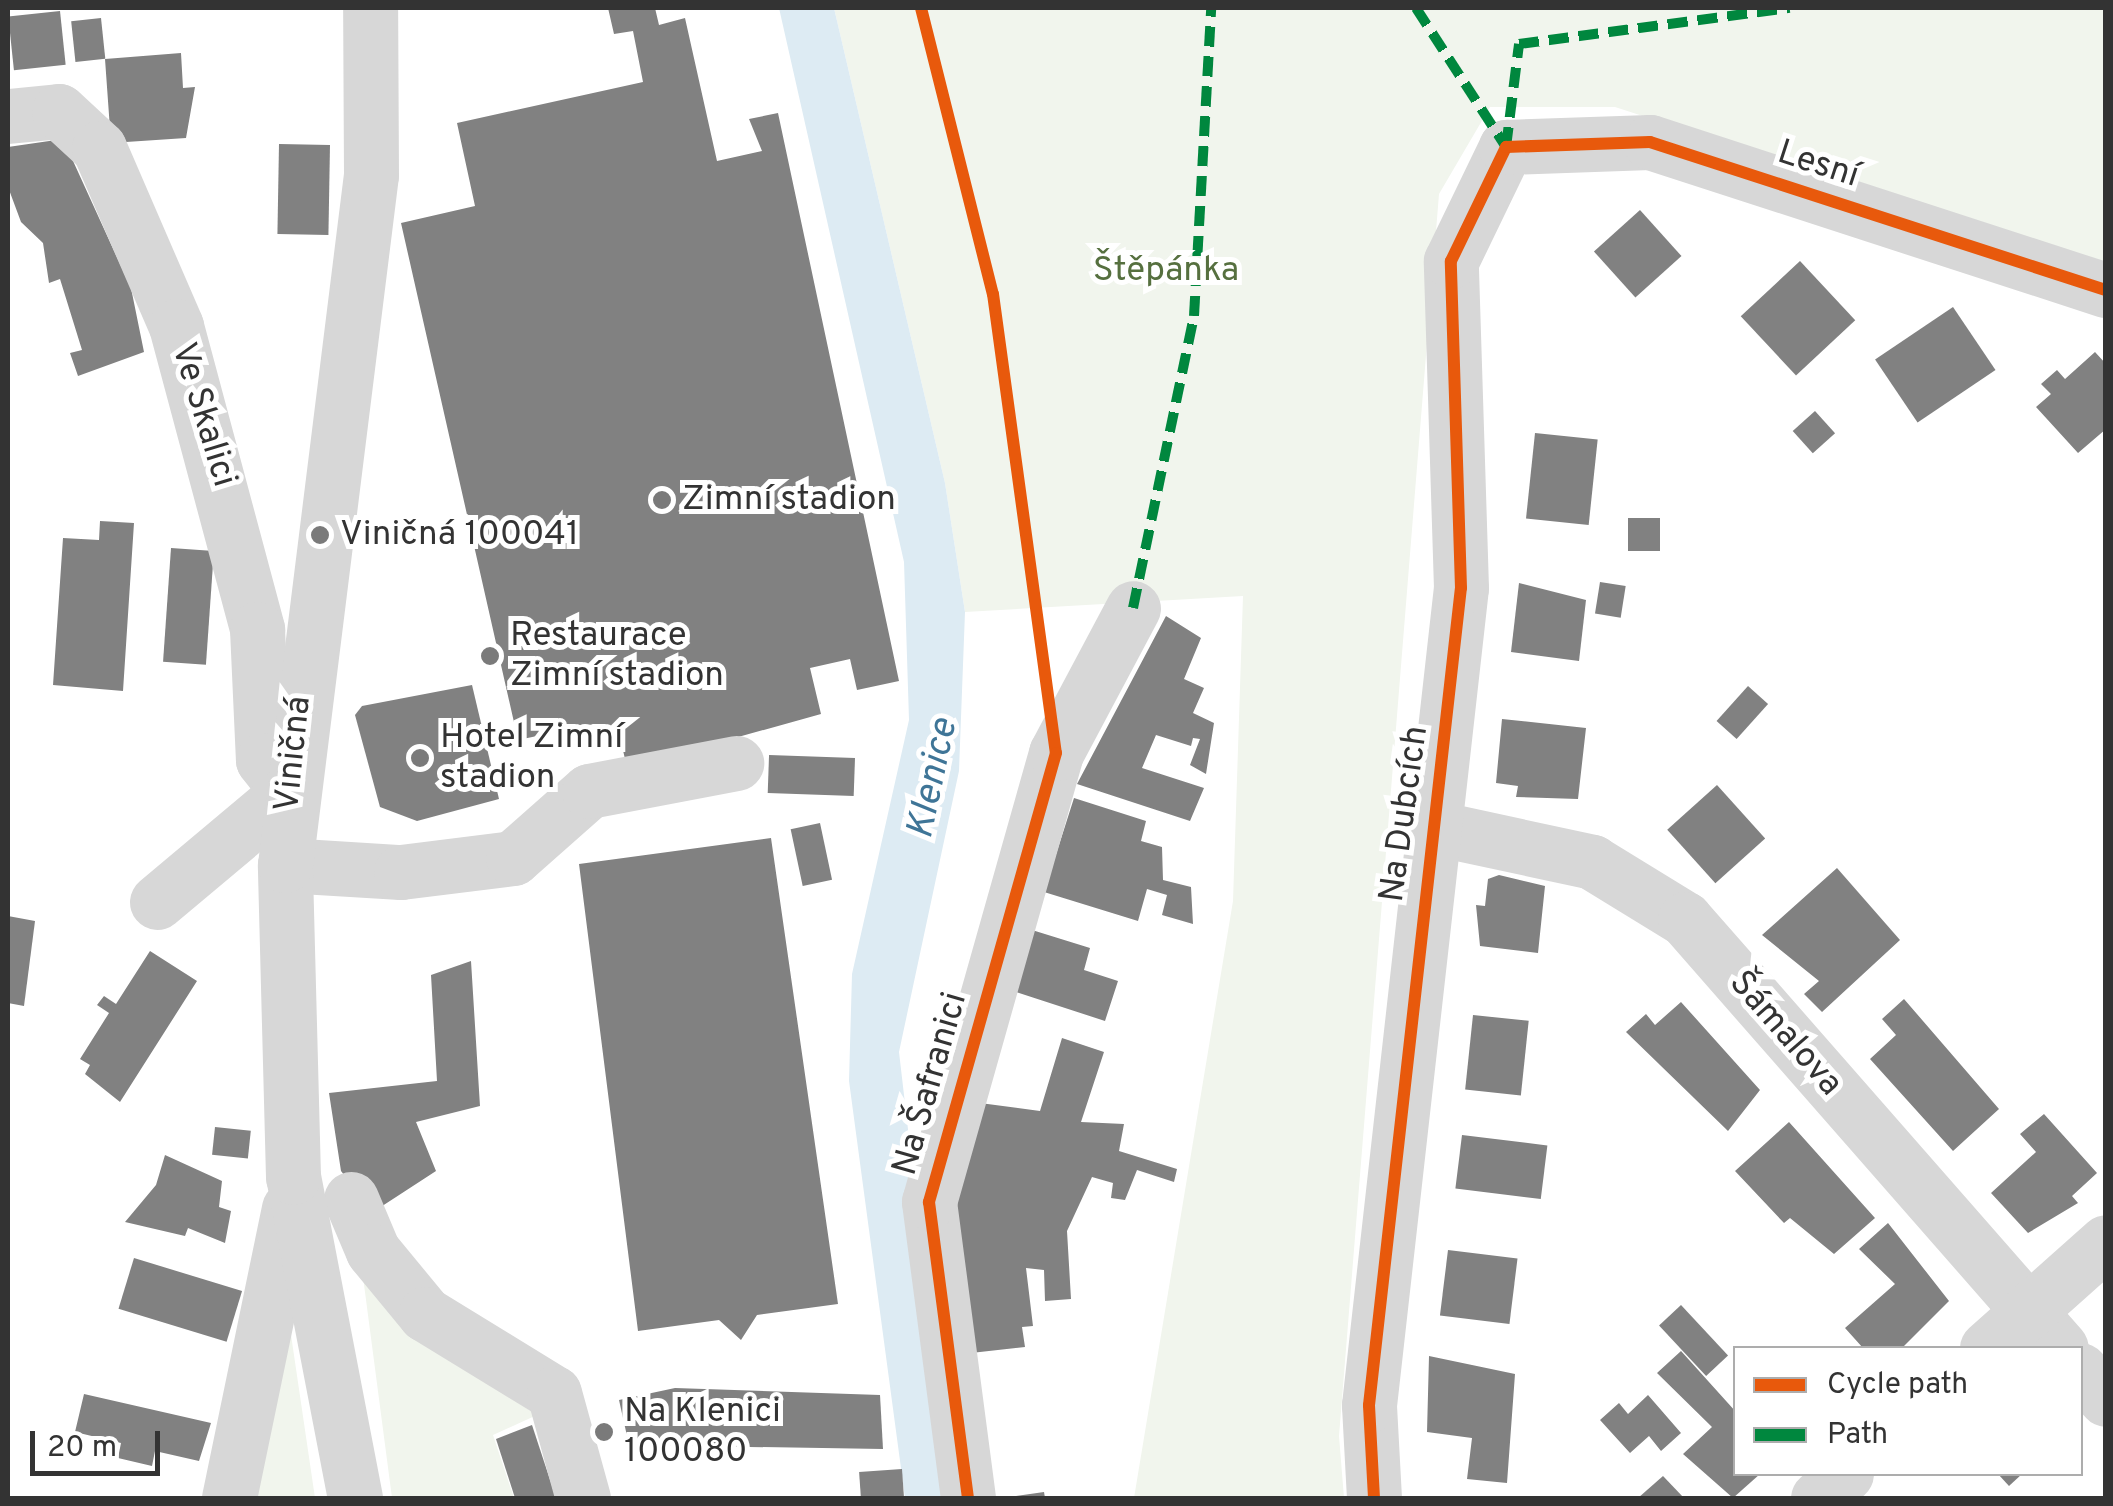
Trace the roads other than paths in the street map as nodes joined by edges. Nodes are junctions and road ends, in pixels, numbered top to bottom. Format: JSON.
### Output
{"nodes":[{"id":1,"x":370,"y":8,"type":"edge"},
{"id":2,"x":8,"y":116,"type":"edge"},
{"id":3,"x":1506,"y":147,"type":"joint"},
{"id":4,"x":2106,"y":290,"type":"edge"},
{"id":5,"x":1132,"y":608,"type":"dead end"},
{"id":6,"x":736,"y":763,"type":"dead end"},
{"id":7,"x":288,"y":792,"type":"junction"},
{"id":8,"x":1440,"y":829,"type":"junction"},
{"id":9,"x":286,"y":865,"type":"junction"},
{"id":10,"x":157,"y":902,"type":"dead end"},
{"id":11,"x":293,"y":1177,"type":"junction"},
{"id":12,"x":351,"y":1199,"type":"dead end"},
{"id":13,"x":2106,"y":1242,"type":"edge"},
{"id":14,"x":2045,"y":1330,"type":"edge"},
{"id":15,"x":1993,"y":1346,"type":"edge"},
{"id":16,"x":2083,"y":1373,"type":"edge"},
{"id":17,"x":2106,"y":1399,"type":"edge"},
{"id":18,"x":1844,"y":1476,"type":"edge"},
{"id":19,"x":229,"y":1498,"type":"edge"},
{"id":20,"x":355,"y":1498,"type":"edge"},
{"id":21,"x":583,"y":1498,"type":"edge"},
{"id":22,"x":968,"y":1498,"type":"edge"},
{"id":23,"x":1374,"y":1498,"type":"edge"},
{"id":24,"x":1818,"y":1498,"type":"edge"}],
"edges":[{"from":1,"to":7,"type":"street","name":"Viničná"},
{"from":2,"to":7,"type":"street","name":"Ve Skalici"},
{"from":3,"to":4,"type":"street","name":"Lesní"},
{"from":3,"to":8,"type":"street","name":"Na Dubcích"},
{"from":5,"to":22,"type":"street","name":"Na Šafranici"},
{"from":6,"to":9,"type":"street"},
{"from":7,"to":9,"type":"street","name":"Viničná"},
{"from":7,"to":10,"type":"street"},
{"from":8,"to":14,"type":"street","name":"Šámalova"},
{"from":8,"to":23,"type":"street","name":"Na Dubcích"},
{"from":9,"to":11,"type":"street","name":"Viničná"},
{"from":11,"to":19,"type":"street"},
{"from":11,"to":20,"type":"street","name":"Viničná"},
{"from":12,"to":21,"type":"street"},
{"from":13,"to":14,"type":"street"},
{"from":14,"to":15,"type":"street"},
{"from":16,"to":17,"type":"street"},
{"from":18,"to":24,"type":"street"}]}
